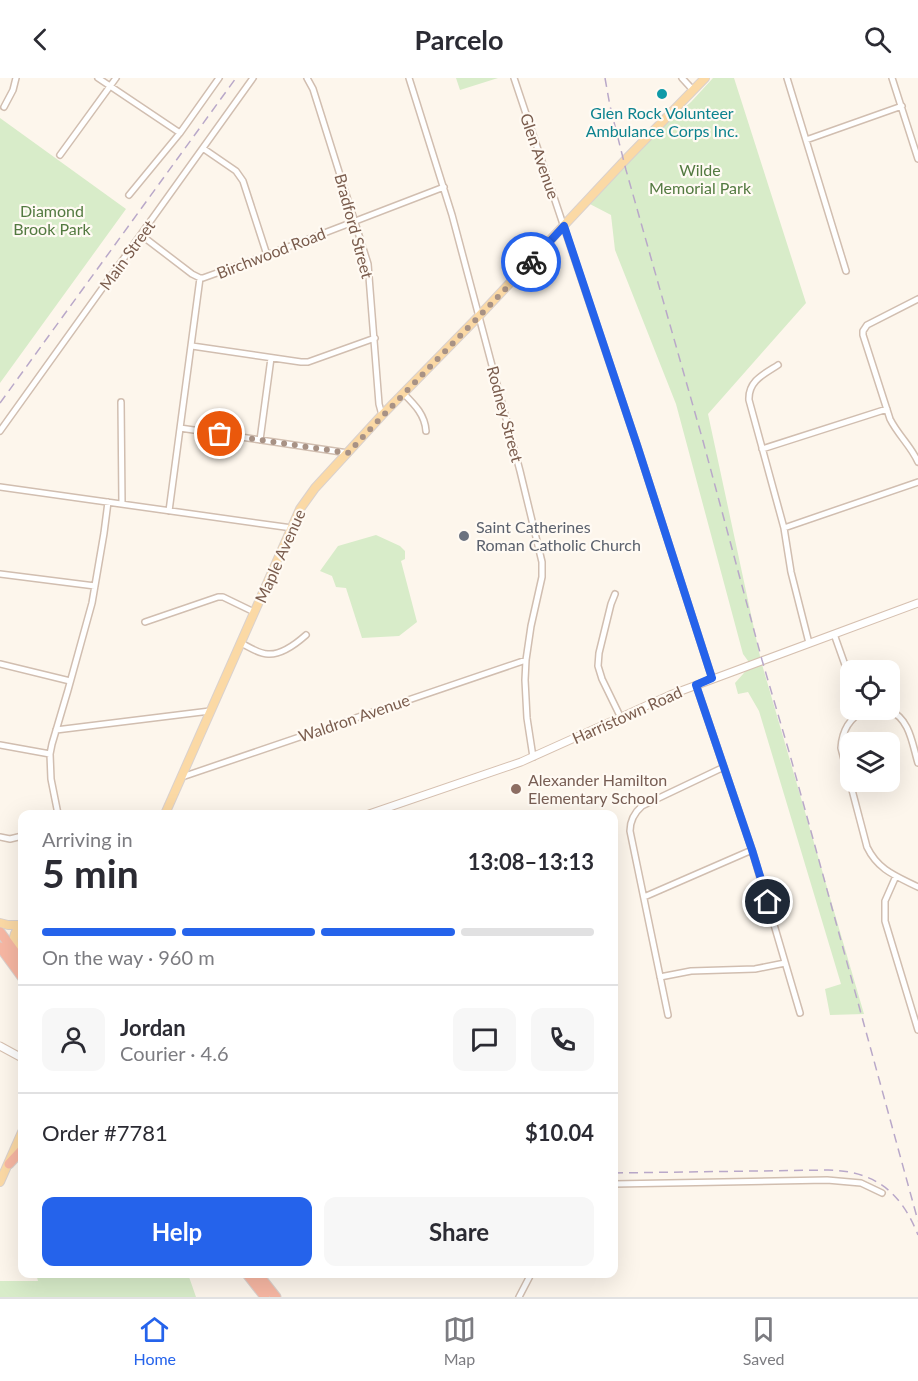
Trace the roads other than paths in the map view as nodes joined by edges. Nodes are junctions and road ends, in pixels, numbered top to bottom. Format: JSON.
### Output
{"nodes":[{"id":1,"x":16,"y":78,"type":"edge"},
{"id":2,"x":98,"y":78,"type":"edge"},
{"id":3,"x":116,"y":78,"type":"edge"},
{"id":4,"x":219,"y":78,"type":"edge"},
{"id":5,"x":253,"y":78,"type":"edge"},
{"id":6,"x":307,"y":78,"type":"edge"},
{"id":7,"x":409,"y":78,"type":"edge"},
{"id":8,"x":514,"y":78,"type":"edge"},
{"id":9,"x":682,"y":78,"type":"edge"},
{"id":10,"x":705,"y":78,"type":"edge"},
{"id":11,"x":787,"y":78,"type":"edge"},
{"id":12,"x":892,"y":78,"type":"edge"},
{"id":13,"x":110,"y":86,"type":"junction"},
{"id":14,"x":693,"y":90,"type":"junction"},
{"id":15,"x":902,"y":106,"type":"junction"},
{"id":16,"x":4,"y":107,"type":"dead end"},
{"id":17,"x":180,"y":133,"type":"junction"},
{"id":18,"x":806,"y":140,"type":"junction"},
{"id":19,"x":204,"y":149,"type":"junction"},
{"id":20,"x":60,"y":155,"type":"dead end"},
{"id":21,"x":918,"y":159,"type":"edge"},
{"id":22,"x":444,"y":187,"type":"junction"},
{"id":23,"x":129,"y":195,"type":"dead end"},
{"id":24,"x":356,"y":221,"type":"junction"},
{"id":25,"x":564,"y":226,"type":"junction"},
{"id":26,"x":141,"y":235,"type":"junction"},
{"id":27,"x":267,"y":255,"type":"junction"},
{"id":28,"x":846,"y":271,"type":"dead end"},
{"id":29,"x":200,"y":278,"type":"junction"},
{"id":30,"x":918,"y":299,"type":"edge"},
{"id":31,"x":478,"y":317,"type":"junction"},
{"id":32,"x":375,"y":338,"type":"junction"},
{"id":33,"x":192,"y":346,"type":"junction"},
{"id":34,"x":271,"y":358,"type":"junction"},
{"id":35,"x":778,"y":365,"type":"dead end"},
{"id":36,"x":404,"y":394,"type":"junction"},
{"id":37,"x":121,"y":402,"type":"dead end"},
{"id":38,"x":886,"y":409,"type":"junction"},
{"id":39,"x":382,"y":415,"type":"junction"},
{"id":40,"x":180,"y":428,"type":"junction"},
{"id":41,"x":0,"y":431,"type":"edge"},
{"id":42,"x":426,"y":431,"type":"dead end"},
{"id":43,"x":260,"y":440,"type":"junction"},
{"id":44,"x":762,"y":449,"type":"junction"},
{"id":45,"x":348,"y":453,"type":"junction"},
{"id":46,"x":918,"y":462,"type":"edge"},
{"id":47,"x":918,"y":482,"type":"edge"},
{"id":48,"x":0,"y":487,"type":"edge"},
{"id":49,"x":108,"y":502,"type":"junction"},
{"id":50,"x":122,"y":504,"type":"junction"},
{"id":51,"x":169,"y":511,"type":"junction"},
{"id":52,"x":292,"y":528,"type":"junction"},
{"id":53,"x":784,"y":528,"type":"junction"},
{"id":54,"x":0,"y":574,"type":"edge"},
{"id":55,"x":95,"y":586,"type":"junction"},
{"id":56,"x":615,"y":594,"type":"dead end"},
{"id":57,"x":918,"y":603,"type":"edge"},
{"id":58,"x":254,"y":612,"type":"junction"},
{"id":59,"x":145,"y":622,"type":"dead end"},
{"id":60,"x":834,"y":634,"type":"junction"},
{"id":61,"x":306,"y":635,"type":"dead end"},
{"id":62,"x":241,"y":643,"type":"junction"},
{"id":63,"x":809,"y":643,"type":"junction"},
{"id":64,"x":526,"y":660,"type":"junction"},
{"id":65,"x":843,"y":660,"type":"edge"},
{"id":66,"x":0,"y":664,"type":"edge"},
{"id":67,"x":712,"y":678,"type":"junction"},
{"id":68,"x":70,"y":681,"type":"junction"},
{"id":69,"x":696,"y":685,"type":"junction"},
{"id":70,"x":210,"y":711,"type":"junction"},
{"id":71,"x":900,"y":716,"type":"edge"},
{"id":72,"x":621,"y":718,"type":"junction"},
{"id":73,"x":852,"y":720,"type":"edge"},
{"id":74,"x":56,"y":730,"type":"junction"},
{"id":75,"x":0,"y":745,"type":"edge"},
{"id":76,"x":50,"y":754,"type":"junction"},
{"id":77,"x":533,"y":757,"type":"junction"},
{"id":78,"x":918,"y":763,"type":"edge"},
{"id":79,"x":724,"y":767,"type":"junction"},
{"id":80,"x":182,"y":777,"type":"junction"},
{"id":81,"x":57,"y":810,"type":"edge"},
{"id":82,"x":167,"y":810,"type":"edge"},
{"id":83,"x":381,"y":810,"type":"edge"},
{"id":84,"x":0,"y":837,"type":"edge"},
{"id":85,"x":18,"y":837,"type":"edge"},
{"id":86,"x":752,"y":850,"type":"junction"},
{"id":87,"x":896,"y":876,"type":"junction"},
{"id":88,"x":918,"y":887,"type":"edge"},
{"id":89,"x":644,"y":897,"type":"junction"},
{"id":90,"x":0,"y":923,"type":"edge"},
{"id":91,"x":18,"y":925,"type":"edge"},
{"id":92,"x":18,"y":929,"type":"edge"},
{"id":93,"x":0,"y":932,"type":"edge"},
{"id":94,"x":0,"y":947,"type":"edge"},
{"id":95,"x":18,"y":953,"type":"edge"},
{"id":96,"x":18,"y":955,"type":"edge"},
{"id":97,"x":0,"y":957,"type":"edge"},
{"id":98,"x":785,"y":963,"type":"junction"},
{"id":99,"x":18,"y":972,"type":"edge"},
{"id":100,"x":18,"y":973,"type":"edge"},
{"id":101,"x":660,"y":977,"type":"junction"},
{"id":102,"x":800,"y":1013,"type":"dead end"},
{"id":103,"x":668,"y":1015,"type":"dead end"},
{"id":104,"x":918,"y":1030,"type":"edge"},
{"id":105,"x":0,"y":1046,"type":"edge"},
{"id":106,"x":18,"y":1056,"type":"edge"},
{"id":107,"x":18,"y":1142,"type":"edge"},
{"id":108,"x":18,"y":1154,"type":"edge"},
{"id":109,"x":9,"y":1164,"type":"junction"},
{"id":110,"x":0,"y":1182,"type":"edge"},
{"id":111,"x":618,"y":1184,"type":"edge"},
{"id":112,"x":882,"y":1193,"type":"dead end"},
{"id":113,"x":250,"y":1278,"type":"edge"},
{"id":114,"x":261,"y":1278,"type":"edge"},
{"id":115,"x":529,"y":1278,"type":"edge"},
{"id":116,"x":265,"y":1297,"type":"edge"},
{"id":117,"x":276,"y":1297,"type":"edge"},
{"id":118,"x":519,"y":1297,"type":"edge"}],
"edges":[{"from":1,"to":16,"type":"street"},
{"from":2,"to":13,"type":"street"},
{"from":3,"to":13,"type":"street"},
{"from":4,"to":17,"type":"street"},
{"from":5,"to":19,"type":"street","name":"Main Street"},
{"from":6,"to":24,"type":"street","name":"Bradford Street"},
{"from":7,"to":22,"type":"street","name":"Rodney Street"},
{"from":8,"to":25,"type":"street","name":"Glen Avenue"},
{"from":9,"to":14,"type":"street"},
{"from":10,"to":14,"type":"main road","name":"Maple Avenue"},
{"from":11,"to":18,"type":"street"},
{"from":12,"to":15,"type":"street"},
{"from":13,"to":17,"type":"street"},
{"from":13,"to":20,"type":"street"},
{"from":14,"to":25,"type":"main road","name":"Maple Avenue"},
{"from":15,"to":18,"type":"street"},
{"from":15,"to":21,"type":"street"},
{"from":17,"to":23,"type":"street"},
{"from":18,"to":28,"type":"street"},
{"from":19,"to":26,"type":"street","name":"Main Street"},
{"from":19,"to":27,"type":"street"},
{"from":22,"to":24,"type":"street","name":"Birchwood Road"},
{"from":22,"to":31,"type":"street","name":"Rodney Street"},
{"from":24,"to":27,"type":"street","name":"Birchwood Road"},
{"from":24,"to":32,"type":"street","name":"Bradford Street"},
{"from":25,"to":31,"type":"main road","name":"Maple Avenue"},
{"from":25,"to":67,"type":"street","name":"Glen Avenue"},
{"from":26,"to":29,"type":"street","name":"Birchwood Road"},
{"from":26,"to":41,"type":"street","name":"Main Street"},
{"from":27,"to":29,"type":"street","name":"Birchwood Road"},
{"from":29,"to":33,"type":"street"},
{"from":30,"to":38,"type":"street"},
{"from":31,"to":36,"type":"main road","name":"Maple Avenue"},
{"from":31,"to":64,"type":"street","name":"Rodney Street"},
{"from":32,"to":34,"type":"street"},
{"from":32,"to":39,"type":"street","name":"Bradford Street"},
{"from":33,"to":34,"type":"street"},
{"from":33,"to":40,"type":"street"},
{"from":34,"to":43,"type":"street"},
{"from":35,"to":44,"type":"street"},
{"from":36,"to":39,"type":"main road","name":"Maple Avenue"},
{"from":36,"to":42,"type":"street"},
{"from":37,"to":50,"type":"street"},
{"from":38,"to":44,"type":"street"},
{"from":38,"to":46,"type":"street"},
{"from":39,"to":45,"type":"main road","name":"Maple Avenue"},
{"from":40,"to":43,"type":"street"},
{"from":40,"to":51,"type":"street"},
{"from":43,"to":45,"type":"street"},
{"from":44,"to":53,"type":"street"},
{"from":45,"to":52,"type":"main road","name":"Maple Avenue"},
{"from":47,"to":53,"type":"street"},
{"from":48,"to":49,"type":"street"},
{"from":49,"to":50,"type":"street"},
{"from":49,"to":55,"type":"street"},
{"from":50,"to":51,"type":"street"},
{"from":51,"to":52,"type":"street"},
{"from":52,"to":58,"type":"main road","name":"Maple Avenue"},
{"from":53,"to":63,"type":"street"},
{"from":54,"to":55,"type":"street"},
{"from":55,"to":68,"type":"street"},
{"from":56,"to":72,"type":"street"},
{"from":57,"to":60,"type":"street","name":"Harristown Road"},
{"from":58,"to":59,"type":"street"},
{"from":58,"to":62,"type":"main road","name":"Maple Avenue"},
{"from":60,"to":63,"type":"street","name":"Harristown Road"},
{"from":60,"to":65,"type":"street"},
{"from":61,"to":62,"type":"street"},
{"from":62,"to":70,"type":"main road","name":"Maple Avenue"},
{"from":63,"to":67,"type":"street","name":"Harristown Road"},
{"from":64,"to":77,"type":"street","name":"Rodney Street"},
{"from":64,"to":80,"type":"street","name":"Waldron Avenue"},
{"from":66,"to":68,"type":"street"},
{"from":67,"to":69,"type":"street","name":"Harristown Road"},
{"from":68,"to":74,"type":"street"},
{"from":69,"to":72,"type":"street","name":"Harristown Road"},
{"from":69,"to":79,"type":"street"},
{"from":70,"to":74,"type":"street"},
{"from":70,"to":80,"type":"main road","name":"Maple Avenue"},
{"from":71,"to":78,"type":"street"},
{"from":72,"to":77,"type":"street","name":"Harristown Road"},
{"from":73,"to":87,"type":"street"},
{"from":74,"to":76,"type":"street"},
{"from":75,"to":76,"type":"street"},
{"from":76,"to":81,"type":"street"},
{"from":77,"to":83,"type":"street","name":"Harristown Road"},
{"from":79,"to":86,"type":"street"},
{"from":79,"to":89,"type":"street"},
{"from":80,"to":82,"type":"main road","name":"Maple Avenue"},
{"from":84,"to":85,"type":"street"},
{"from":86,"to":89,"type":"street"},
{"from":86,"to":98,"type":"street"},
{"from":87,"to":88,"type":"street"},
{"from":87,"to":104,"type":"street"},
{"from":89,"to":101,"type":"street"},
{"from":90,"to":91,"type":"main road"},
{"from":92,"to":95,"type":"main road"},
{"from":93,"to":96,"type":"highway"},
{"from":94,"to":99,"type":"highway"},
{"from":97,"to":100,"type":"highway"},
{"from":98,"to":101,"type":"street"},
{"from":98,"to":102,"type":"street"},
{"from":101,"to":103,"type":"street"},
{"from":105,"to":106,"type":"street"},
{"from":107,"to":109,"type":"main road"},
{"from":108,"to":109,"type":"highway"},
{"from":109,"to":110,"type":"main road"},
{"from":111,"to":112,"type":"street"},
{"from":113,"to":116,"type":"highway"},
{"from":114,"to":117,"type":"highway"},
{"from":115,"to":118,"type":"street"}]}
